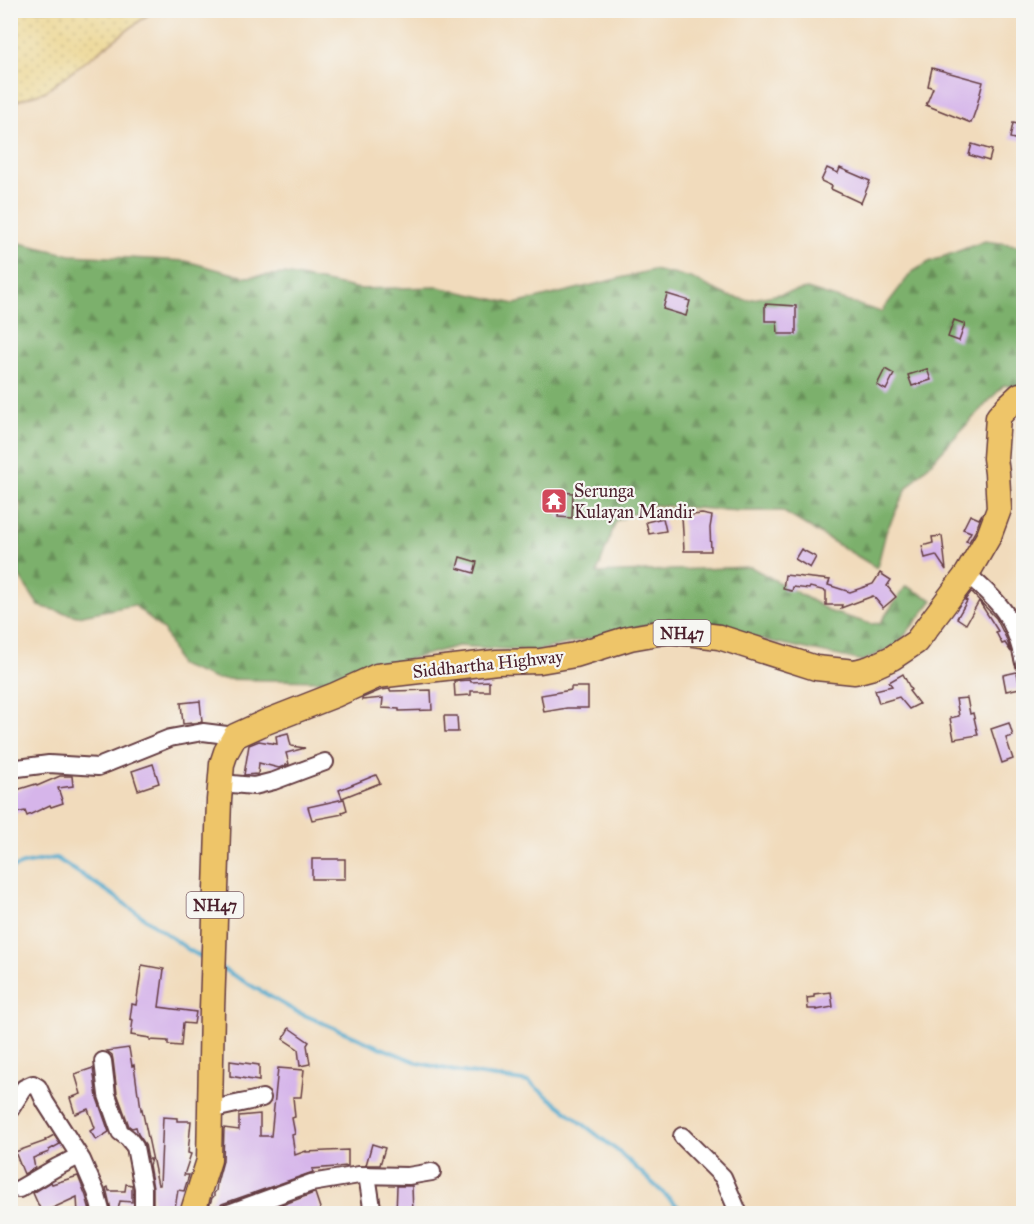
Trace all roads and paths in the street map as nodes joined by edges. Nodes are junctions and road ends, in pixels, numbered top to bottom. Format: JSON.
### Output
{"nodes":[{"id":1,"x":1023,"y":396,"type":"edge"},
{"id":2,"x":967,"y":574,"type":"junction"},
{"id":3,"x":1023,"y":663,"type":"edge"},
{"id":4,"x":235,"y":736,"type":"junction"},
{"id":5,"x":325,"y":762,"type":"dead end"},
{"id":6,"x":10,"y":769,"type":"edge"},
{"id":7,"x":220,"y":792,"type":"junction"},
{"id":8,"x":103,"y":1061,"type":"dead end"},
{"id":9,"x":262,"y":1098,"type":"dead end"},
{"id":10,"x":10,"y":1110,"type":"edge"},
{"id":11,"x":209,"y":1111,"type":"junction"},
{"id":12,"x":681,"y":1136,"type":"dead end"},
{"id":13,"x":80,"y":1156,"type":"junction"},
{"id":14,"x":432,"y":1172,"type":"dead end"},
{"id":15,"x":367,"y":1175,"type":"junction"},
{"id":16,"x":19,"y":1189,"type":"dead end"},
{"id":17,"x":102,"y":1214,"type":"edge"},
{"id":18,"x":143,"y":1214,"type":"edge"},
{"id":19,"x":192,"y":1214,"type":"edge"},
{"id":20,"x":226,"y":1214,"type":"edge"},
{"id":21,"x":373,"y":1214,"type":"edge"},
{"id":22,"x":739,"y":1214,"type":"edge"}],
"edges":[{"from":1,"to":2,"type":"highway","name":"Siddhartha Highway","number":"NH47"},
{"from":2,"to":3,"type":"street"},
{"from":2,"to":4,"type":"highway","name":"Siddhartha Highway","number":"NH47"},
{"from":4,"to":6,"type":"street"},
{"from":4,"to":7,"type":"highway","number":"NH47"},
{"from":5,"to":7,"type":"street"},
{"from":7,"to":11,"type":"highway","number":"NH47"},
{"from":8,"to":18,"type":"street"},
{"from":9,"to":11,"type":"street"},
{"from":10,"to":13,"type":"street"},
{"from":11,"to":19,"type":"highway","number":"NH47"},
{"from":12,"to":22,"type":"street"},
{"from":13,"to":16,"type":"street"},
{"from":13,"to":17,"type":"street"},
{"from":14,"to":15,"type":"street"},
{"from":15,"to":20,"type":"street"},
{"from":15,"to":21,"type":"street"}]}
